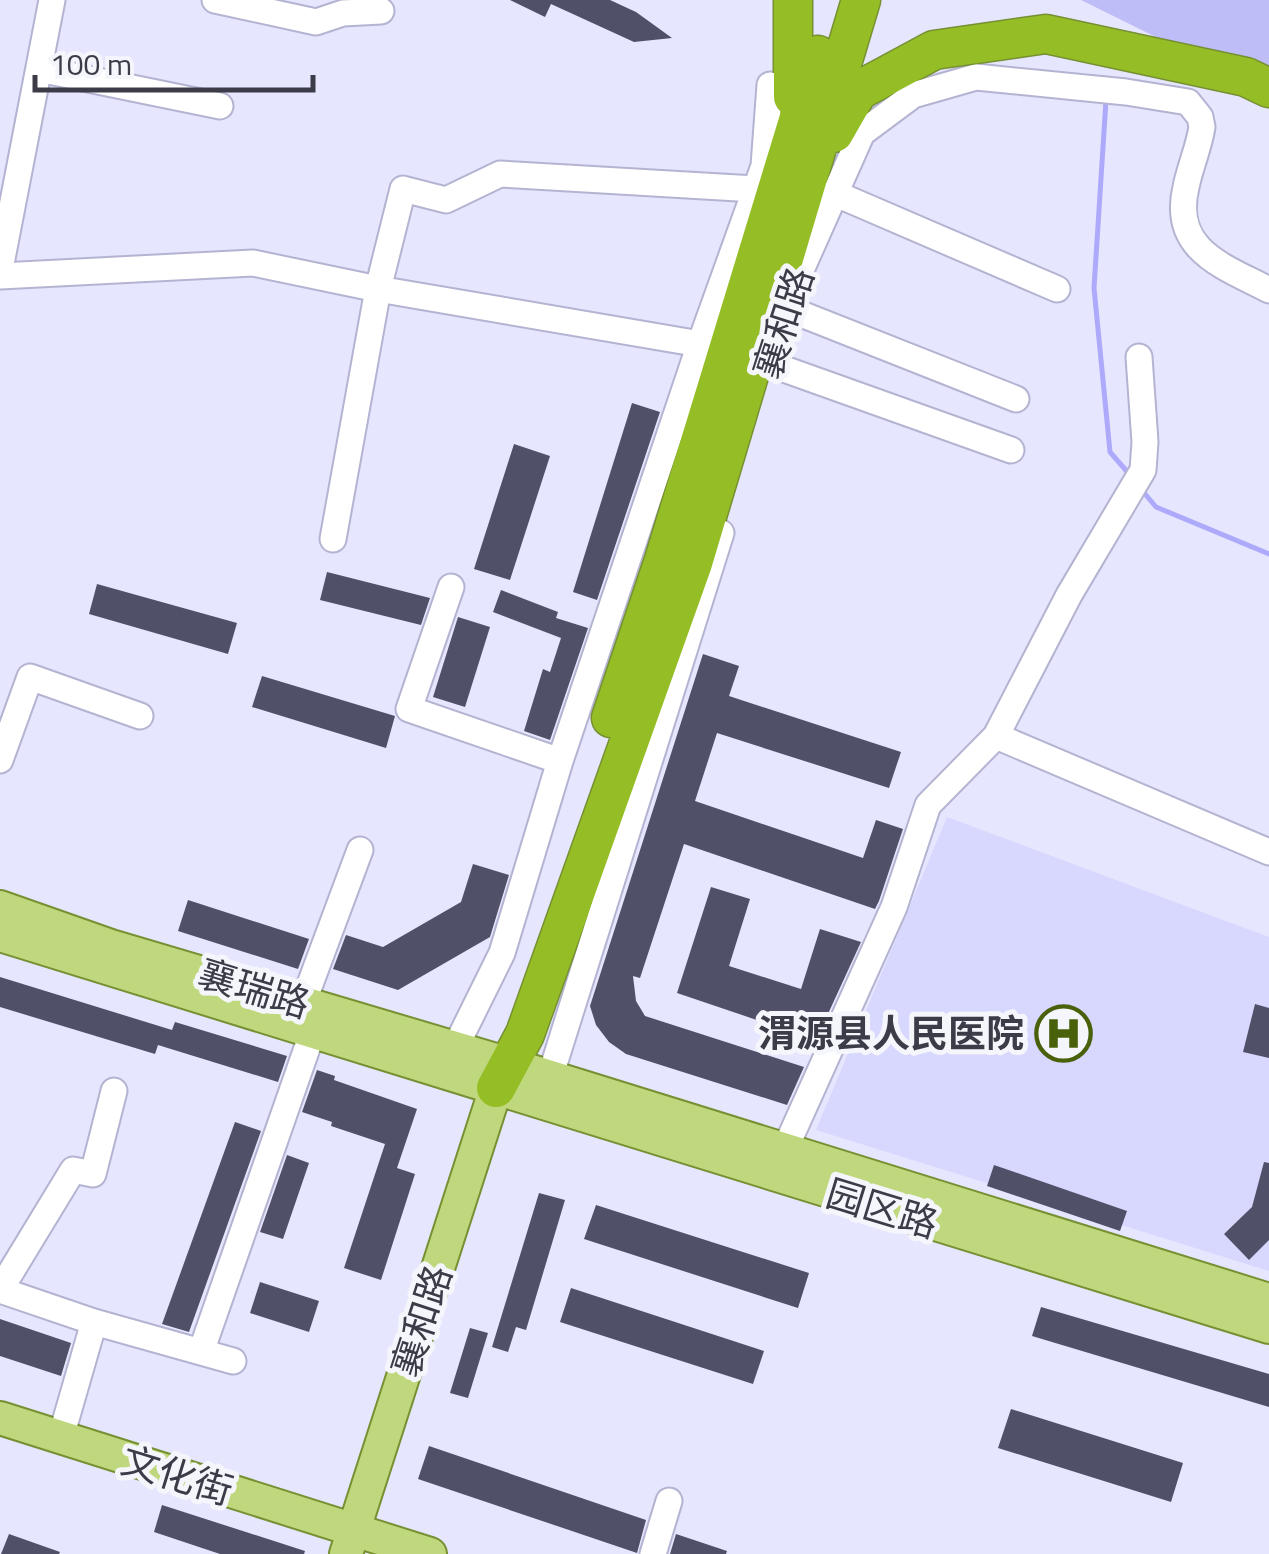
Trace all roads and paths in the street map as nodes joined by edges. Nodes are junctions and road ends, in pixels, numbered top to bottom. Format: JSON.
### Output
{"nodes":[{"id":1,"x":52,"y":0,"type":"edge"},
{"id":2,"x":214,"y":0,"type":"edge"},
{"id":3,"x":793,"y":0,"type":"edge"},
{"id":4,"x":836,"y":0,"type":"edge"},
{"id":5,"x":861,"y":0,"type":"edge"},
{"id":6,"x":381,"y":12,"type":"dead end"},
{"id":7,"x":39,"y":68,"type":"junction"},
{"id":8,"x":770,"y":85,"type":"dead end"},
{"id":9,"x":1269,"y":88,"type":"edge"},
{"id":10,"x":220,"y":106,"type":"dead end"},
{"id":11,"x":794,"y":130,"type":"junction"},
{"id":12,"x":755,"y":189,"type":"junction"},
{"id":13,"x":819,"y":190,"type":"junction"},
{"id":14,"x":0,"y":273,"type":"edge"},
{"id":15,"x":378,"y":289,"type":"junction"},
{"id":16,"x":1057,"y":289,"type":"dead end"},
{"id":17,"x":1269,"y":290,"type":"edge"},
{"id":18,"x":786,"y":308,"type":"junction"},
{"id":19,"x":700,"y":344,"type":"junction"},
{"id":20,"x":1140,"y":357,"type":"dead end"},
{"id":21,"x":770,"y":364,"type":"junction"},
{"id":22,"x":1016,"y":399,"type":"dead end"},
{"id":23,"x":1011,"y":450,"type":"dead end"},
{"id":24,"x":334,"y":539,"type":"dead end"},
{"id":25,"x":452,"y":586,"type":"dead end"},
{"id":26,"x":140,"y":716,"type":"dead end"},
{"id":27,"x":996,"y":736,"type":"junction"},
{"id":28,"x":0,"y":760,"type":"edge"},
{"id":29,"x":560,"y":761,"type":"junction"},
{"id":30,"x":360,"y":850,"type":"dead end"},
{"id":31,"x":1269,"y":852,"type":"edge"},
{"id":32,"x":0,"y":907,"type":"edge"},
{"id":33,"x":0,"y":936,"type":"edge"},
{"id":34,"x":308,"y":1017,"type":"junction"},
{"id":35,"x":456,"y":1048,"type":"junction"},
{"id":36,"x":503,"y":1076,"type":"junction"},
{"id":37,"x":550,"y":1076,"type":"junction"},
{"id":38,"x":114,"y":1091,"type":"dead end"},
{"id":39,"x":785,"y":1149,"type":"junction"},
{"id":40,"x":1269,"y":1300,"type":"edge"},
{"id":41,"x":94,"y":1322,"type":"junction"},
{"id":42,"x":1269,"y":1326,"type":"edge"},
{"id":43,"x":201,"y":1352,"type":"junction"},
{"id":44,"x":233,"y":1361,"type":"dead end"},
{"id":45,"x":0,"y":1418,"type":"edge"},
{"id":46,"x":60,"y":1440,"type":"junction"},
{"id":47,"x":669,"y":1501,"type":"dead end"},
{"id":48,"x":350,"y":1542,"type":"edge"},
{"id":49,"x":430,"y":1554,"type":"edge"},
{"id":50,"x":653,"y":1554,"type":"edge"}],
"edges":[{"from":1,"to":7,"type":"street"},
{"from":2,"to":6,"type":"street"},
{"from":3,"to":11,"type":"highway"},
{"from":4,"to":11,"type":"highway"},
{"from":5,"to":13,"type":"highway"},
{"from":7,"to":10,"type":"street"},
{"from":7,"to":14,"type":"street"},
{"from":8,"to":12,"type":"street","name":"襄和路"},
{"from":9,"to":13,"type":"highway"},
{"from":11,"to":36,"type":"highway"},
{"from":12,"to":15,"type":"street"},
{"from":12,"to":19,"type":"street","name":"襄和路"},
{"from":13,"to":16,"type":"street"},
{"from":13,"to":17,"type":"street","name":"襄和路"},
{"from":13,"to":18,"type":"street","name":"襄和路"},
{"from":13,"to":36,"type":"highway"},
{"from":14,"to":15,"type":"street"},
{"from":15,"to":19,"type":"street"},
{"from":15,"to":24,"type":"street"},
{"from":18,"to":21,"type":"street","name":"襄和路"},
{"from":18,"to":22,"type":"street"},
{"from":19,"to":29,"type":"street","name":"襄和路"},
{"from":20,"to":27,"type":"street"},
{"from":21,"to":23,"type":"street"},
{"from":21,"to":37,"type":"street","name":"襄和路"},
{"from":25,"to":29,"type":"street"},
{"from":26,"to":28,"type":"street"},
{"from":27,"to":31,"type":"street"},
{"from":27,"to":39,"type":"street"},
{"from":29,"to":35,"type":"street","name":"襄和路"},
{"from":30,"to":34,"type":"street"},
{"from":32,"to":34,"type":"main road","name":"襄瑞路"},
{"from":33,"to":34,"type":"main road","name":"襄瑞路"},
{"from":34,"to":35,"type":"main road","name":"襄瑞路"},
{"from":34,"to":36,"type":"main road","name":"襄瑞路"},
{"from":34,"to":43,"type":"street"},
{"from":35,"to":36,"type":"main road","name":"襄瑞路"},
{"from":36,"to":37,"type":"main road","name":"园区路"},
{"from":36,"to":42,"type":"main road","name":"园区路"},
{"from":36,"to":48,"type":"main road","name":"襄和路"},
{"from":37,"to":39,"type":"main road","name":"园区路"},
{"from":38,"to":41,"type":"street"},
{"from":39,"to":40,"type":"main road","name":"园区路"},
{"from":41,"to":43,"type":"street"},
{"from":41,"to":46,"type":"street"},
{"from":43,"to":44,"type":"street"},
{"from":45,"to":46,"type":"main road","name":"文化街"},
{"from":46,"to":48,"type":"main road","name":"文化街"},
{"from":47,"to":50,"type":"street"},
{"from":48,"to":49,"type":"main road","name":"文化街"}]}
